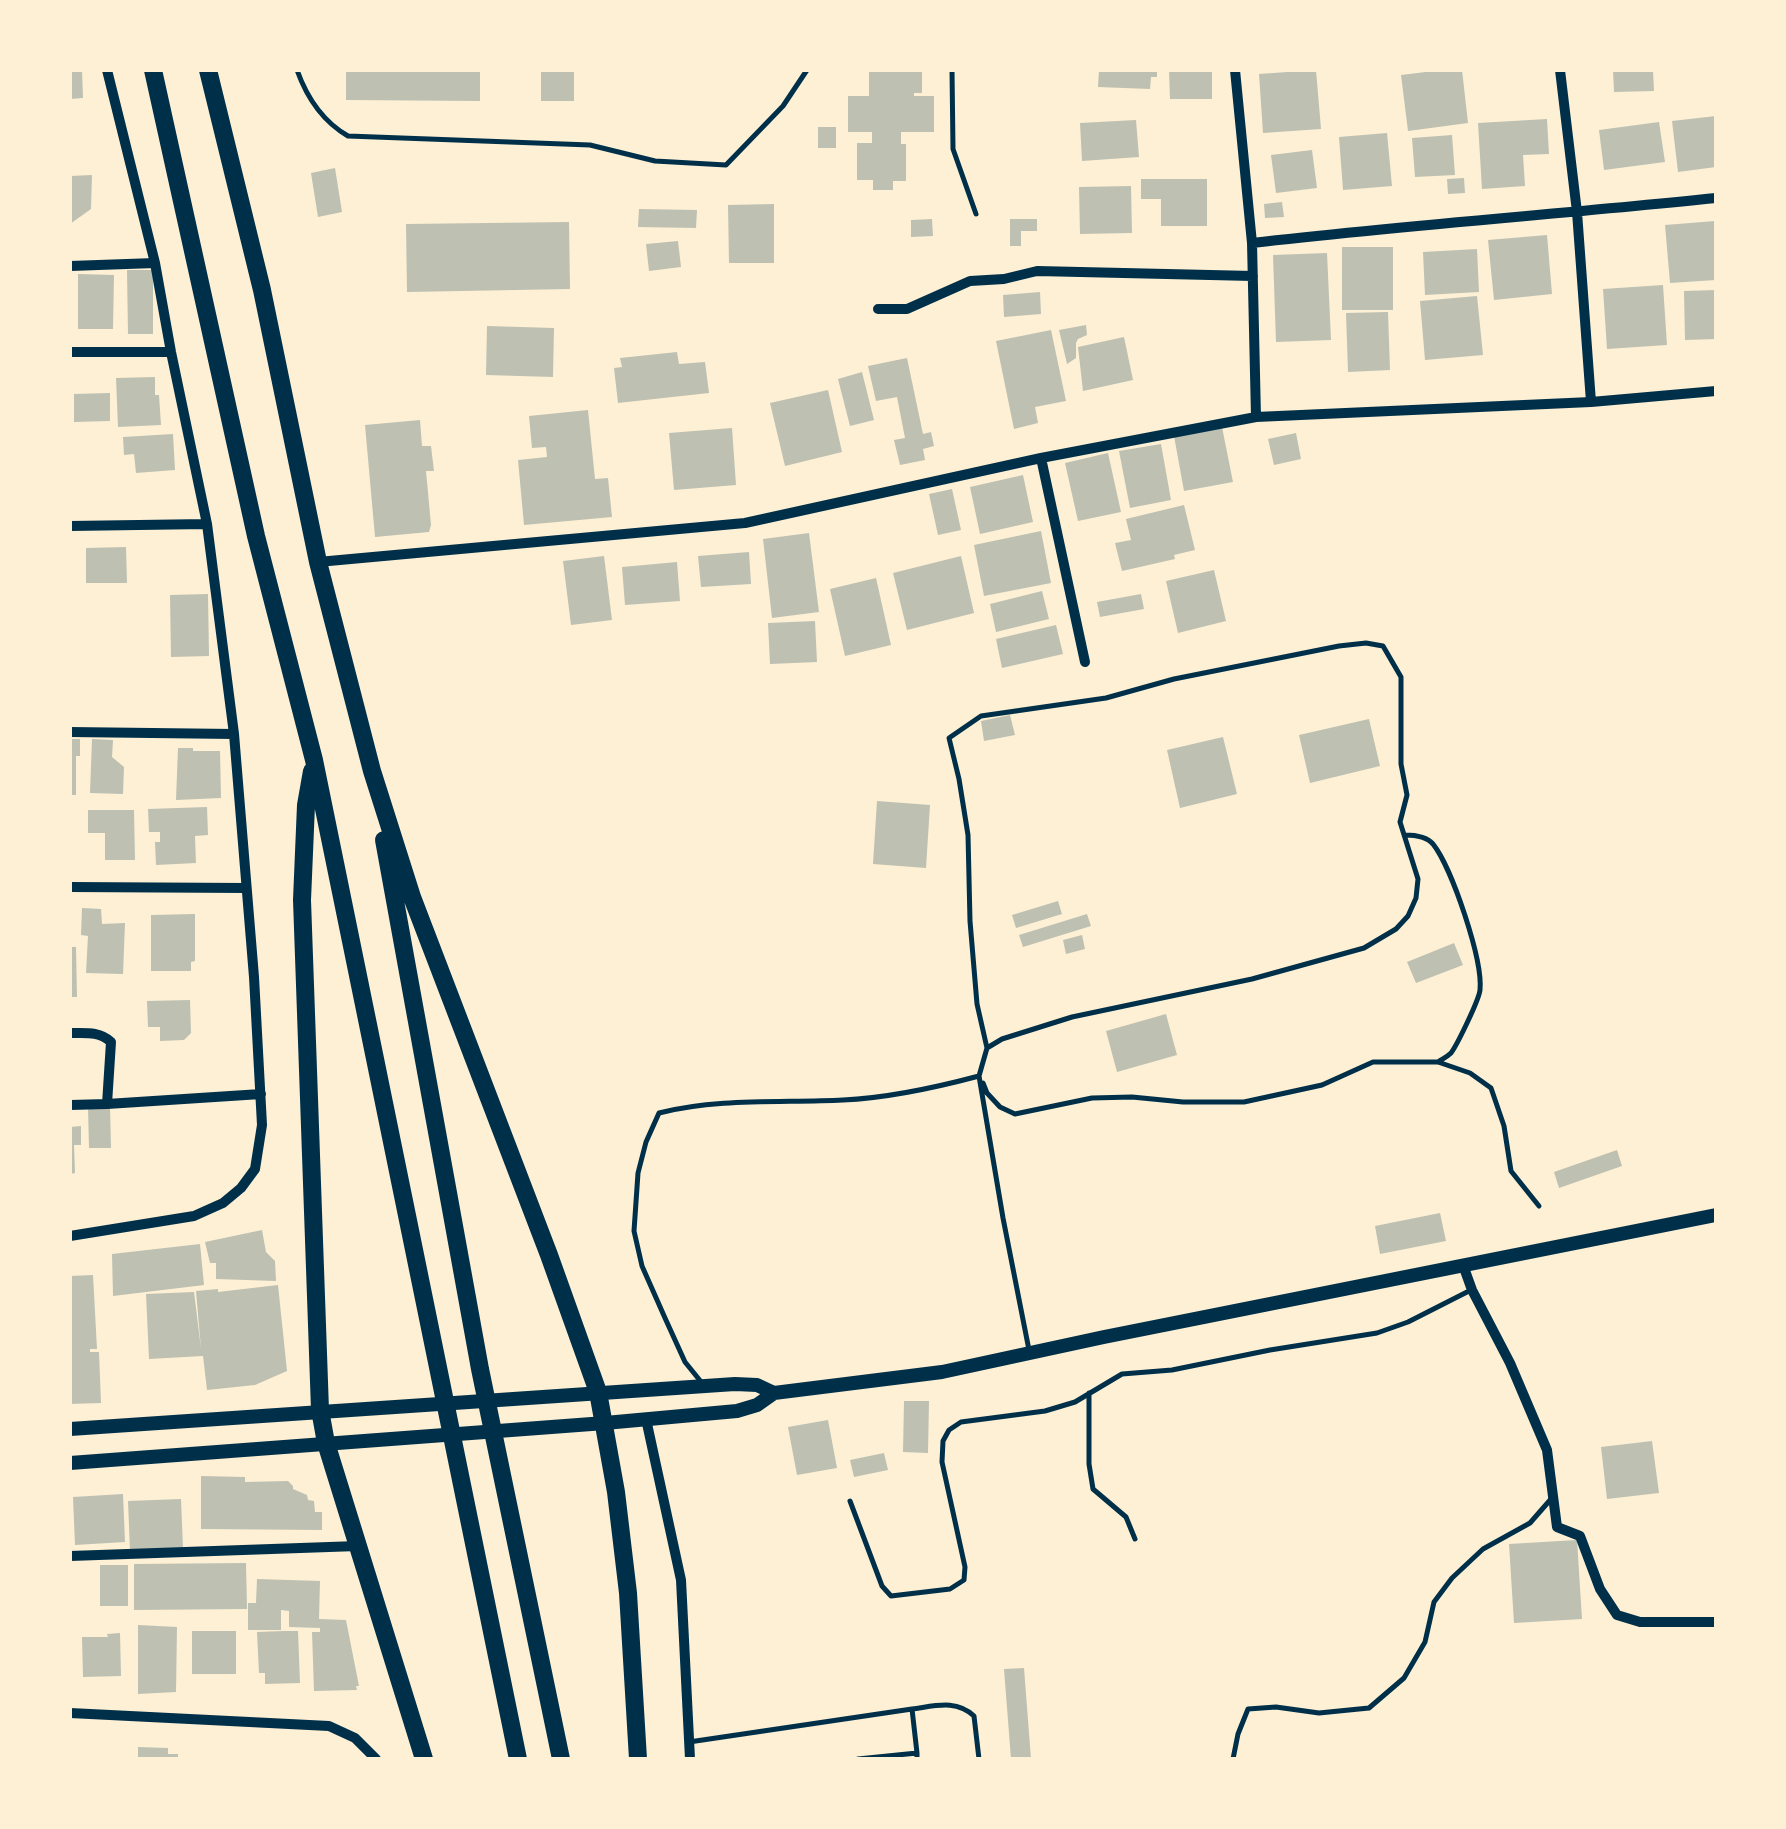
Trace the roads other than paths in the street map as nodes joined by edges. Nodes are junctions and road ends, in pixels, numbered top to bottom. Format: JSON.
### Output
{"nodes":[{"id":1,"x":107,"y":70,"type":"edge"},
{"id":2,"x":154,"y":70,"type":"edge"},
{"id":3,"x":208,"y":70,"type":"edge"},
{"id":4,"x":297,"y":70,"type":"edge"},
{"id":5,"x":807,"y":70,"type":"edge"},
{"id":6,"x":952,"y":70,"type":"edge"},
{"id":7,"x":1235,"y":70,"type":"edge"},
{"id":8,"x":1560,"y":70,"type":"edge"},
{"id":9,"x":1716,"y":198,"type":"edge"},
{"id":10,"x":1577,"y":212,"type":"junction"},
{"id":11,"x":976,"y":214,"type":"dead end"},
{"id":12,"x":1252,"y":242,"type":"junction"},
{"id":13,"x":155,"y":263,"type":"junction"},
{"id":14,"x":70,"y":266,"type":"edge"},
{"id":15,"x":1253,"y":276,"type":"junction"},
{"id":16,"x":878,"y":310,"type":"dead end"},
{"id":17,"x":70,"y":352,"type":"edge"},
{"id":18,"x":171,"y":352,"type":"junction"},
{"id":19,"x":1716,"y":390,"type":"edge"},
{"id":20,"x":1591,"y":402,"type":"junction"},
{"id":21,"x":1256,"y":417,"type":"junction"},
{"id":22,"x":1041,"y":458,"type":"junction"},
{"id":23,"x":207,"y":524,"type":"junction"},
{"id":24,"x":70,"y":526,"type":"edge"},
{"id":25,"x":318,"y":562,"type":"junction"},
{"id":26,"x":1085,"y":662,"type":"dead end"},
{"id":27,"x":70,"y":732,"type":"edge"},
{"id":28,"x":234,"y":734,"type":"junction"},
{"id":29,"x":314,"y":760,"type":"junction"},
{"id":30,"x":372,"y":771,"type":"junction"},
{"id":31,"x":1405,"y":835,"type":"junction"},
{"id":32,"x":70,"y":888,"type":"edge"},
{"id":33,"x":246,"y":888,"type":"junction"},
{"id":34,"x":70,"y":1033,"type":"edge"},
{"id":35,"x":987,"y":1048,"type":"junction"},
{"id":36,"x":1438,"y":1062,"type":"junction"},
{"id":37,"x":979,"y":1076,"type":"junction"},
{"id":38,"x":261,"y":1094,"type":"junction"},
{"id":39,"x":107,"y":1104,"type":"junction"},
{"id":40,"x":70,"y":1105,"type":"edge"},
{"id":41,"x":1538,"y":1206,"type":"dead end"},
{"id":42,"x":1716,"y":1215,"type":"edge"},
{"id":43,"x":70,"y":1236,"type":"edge"},
{"id":44,"x":1463,"y":1265,"type":"junction"},
{"id":45,"x":1472,"y":1290,"type":"junction"},
{"id":46,"x":1030,"y":1352,"type":"junction"},
{"id":47,"x":704,"y":1386,"type":"junction"},
{"id":48,"x":598,"y":1392,"type":"junction"},
{"id":49,"x":774,"y":1393,"type":"junction"},
{"id":50,"x":1089,"y":1393,"type":"junction"},
{"id":51,"x":320,"y":1410,"type":"junction"},
{"id":52,"x":646,"y":1420,"type":"junction"},
{"id":53,"x":605,"y":1423,"type":"junction"},
{"id":54,"x":70,"y":1429,"type":"edge"},
{"id":55,"x":326,"y":1443,"type":"junction"},
{"id":56,"x":70,"y":1463,"type":"edge"},
{"id":57,"x":1553,"y":1496,"type":"junction"},
{"id":58,"x":850,"y":1500,"type":"dead end"},
{"id":59,"x":1135,"y":1539,"type":"dead end"},
{"id":60,"x":359,"y":1546,"type":"junction"},
{"id":61,"x":70,"y":1556,"type":"edge"},
{"id":62,"x":1716,"y":1622,"type":"edge"},
{"id":63,"x":912,"y":1710,"type":"junction"},
{"id":64,"x":70,"y":1713,"type":"edge"},
{"id":65,"x":690,"y":1742,"type":"junction"},
{"id":66,"x":917,"y":1756,"type":"edge"},
{"id":67,"x":376,"y":1759,"type":"edge"},
{"id":68,"x":424,"y":1759,"type":"edge"},
{"id":69,"x":518,"y":1759,"type":"edge"},
{"id":70,"x":561,"y":1759,"type":"edge"},
{"id":71,"x":638,"y":1759,"type":"edge"},
{"id":72,"x":690,"y":1759,"type":"edge"},
{"id":73,"x":858,"y":1759,"type":"edge"},
{"id":74,"x":979,"y":1759,"type":"edge"},
{"id":75,"x":1234,"y":1759,"type":"edge"}],
"edges":[{"from":1,"to":13,"type":"street"},
{"from":2,"to":29,"type":"highway"},
{"from":3,"to":25,"type":"highway"},
{"from":4,"to":5,"type":"lane"},
{"from":6,"to":11,"type":"lane"},
{"from":7,"to":12,"type":"street"},
{"from":8,"to":10,"type":"street"},
{"from":9,"to":10,"type":"street"},
{"from":10,"to":12,"type":"street"},
{"from":10,"to":20,"type":"street"},
{"from":12,"to":15,"type":"street"},
{"from":13,"to":14,"type":"street"},
{"from":13,"to":18,"type":"street"},
{"from":15,"to":16,"type":"street"},
{"from":15,"to":21,"type":"street"},
{"from":17,"to":18,"type":"street"},
{"from":18,"to":23,"type":"street"},
{"from":19,"to":20,"type":"street"},
{"from":20,"to":21,"type":"street"},
{"from":21,"to":22,"type":"street"},
{"from":22,"to":25,"type":"street"},
{"from":22,"to":26,"type":"street"},
{"from":23,"to":24,"type":"street"},
{"from":23,"to":28,"type":"street"},
{"from":25,"to":30,"type":"highway"},
{"from":27,"to":28,"type":"street"},
{"from":28,"to":33,"type":"street"},
{"from":29,"to":51,"type":"highway"},
{"from":29,"to":69,"type":"highway"},
{"from":30,"to":48,"type":"highway"},
{"from":30,"to":70,"type":"highway"},
{"from":31,"to":35,"type":"lane"},
{"from":31,"to":35,"type":"lane"},
{"from":31,"to":36,"type":"lane"},
{"from":32,"to":33,"type":"street"},
{"from":33,"to":38,"type":"street"},
{"from":34,"to":39,"type":"street"},
{"from":35,"to":37,"type":"lane"},
{"from":36,"to":37,"type":"lane"},
{"from":36,"to":41,"type":"lane"},
{"from":37,"to":46,"type":"lane"},
{"from":37,"to":47,"type":"lane"},
{"from":38,"to":39,"type":"street"},
{"from":38,"to":43,"type":"street"},
{"from":39,"to":40,"type":"street"},
{"from":42,"to":44,"type":"street"},
{"from":44,"to":45,"type":"street"},
{"from":44,"to":46,"type":"street"},
{"from":45,"to":50,"type":"lane"},
{"from":45,"to":57,"type":"street"},
{"from":46,"to":49,"type":"street"},
{"from":47,"to":48,"type":"street"},
{"from":47,"to":49,"type":"street"},
{"from":48,"to":51,"type":"street"},
{"from":48,"to":53,"type":"highway"},
{"from":49,"to":52,"type":"street"},
{"from":50,"to":58,"type":"lane"},
{"from":50,"to":59,"type":"lane"},
{"from":51,"to":54,"type":"street"},
{"from":51,"to":55,"type":"highway"},
{"from":52,"to":53,"type":"street"},
{"from":52,"to":65,"type":"street"},
{"from":53,"to":55,"type":"street"},
{"from":53,"to":71,"type":"highway"},
{"from":55,"to":56,"type":"street"},
{"from":55,"to":60,"type":"highway"},
{"from":57,"to":62,"type":"street"},
{"from":57,"to":75,"type":"lane"},
{"from":60,"to":61,"type":"street"},
{"from":60,"to":68,"type":"highway"},
{"from":63,"to":65,"type":"lane"},
{"from":63,"to":66,"type":"lane"},
{"from":63,"to":74,"type":"lane"},
{"from":64,"to":67,"type":"street"},
{"from":65,"to":72,"type":"street"},
{"from":66,"to":73,"type":"lane"}]}
